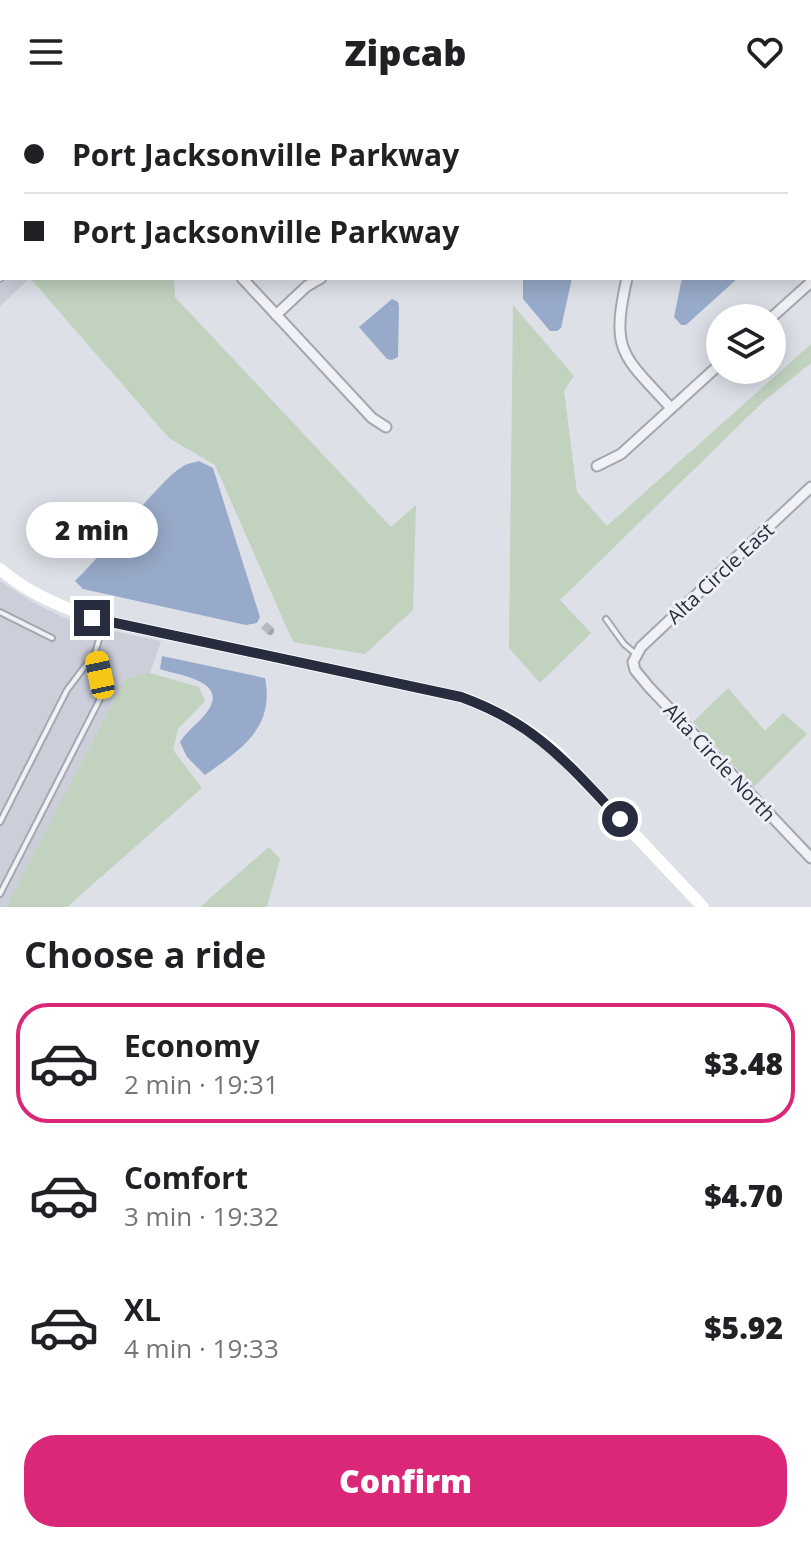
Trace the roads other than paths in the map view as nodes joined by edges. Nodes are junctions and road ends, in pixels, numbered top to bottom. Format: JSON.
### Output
{"nodes":[{"id":1,"x":244,"y":280,"type":"edge"},
{"id":2,"x":318,"y":280,"type":"edge"},
{"id":3,"x":627,"y":280,"type":"edge"},
{"id":4,"x":811,"y":282,"type":"edge"},
{"id":5,"x":786,"y":304,"type":"edge"},
{"id":6,"x":276,"y":315,"type":"junction"},
{"id":7,"x":706,"y":377,"type":"edge"},
{"id":8,"x":671,"y":408,"type":"junction"},
{"id":9,"x":386,"y":427,"type":"dead end"},
{"id":10,"x":597,"y":466,"type":"dead end"},
{"id":11,"x":811,"y":487,"type":"edge"},
{"id":12,"x":0,"y":569,"type":"edge"},
{"id":13,"x":0,"y":612,"type":"edge"},
{"id":14,"x":606,"y":619,"type":"dead end"},
{"id":15,"x":105,"y":620,"type":"junction"},
{"id":16,"x":52,"y":638,"type":"dead end"},
{"id":17,"x":95,"y":653,"type":"junction"},
{"id":18,"x":634,"y":658,"type":"junction"},
{"id":19,"x":0,"y":822,"type":"edge"},
{"id":20,"x":811,"y":858,"type":"edge"},
{"id":21,"x":0,"y":894,"type":"edge"},
{"id":22,"x":703,"y":907,"type":"edge"}],
"edges":[{"from":1,"to":6,"type":"street"},
{"from":2,"to":6,"type":"street"},
{"from":3,"to":8,"type":"street"},
{"from":4,"to":5,"type":"street"},
{"from":6,"to":9,"type":"street"},
{"from":7,"to":8,"type":"street"},
{"from":8,"to":10,"type":"street"},
{"from":11,"to":18,"type":"street","name":"Alta Circle East"},
{"from":12,"to":15,"type":"street"},
{"from":13,"to":16,"type":"lane"},
{"from":14,"to":18,"type":"lane"},
{"from":15,"to":17,"type":"lane"},
{"from":15,"to":22,"type":"street"},
{"from":17,"to":19,"type":"lane"},
{"from":17,"to":21,"type":"lane"},
{"from":18,"to":20,"type":"street","name":"Alta Circle North"}]}
